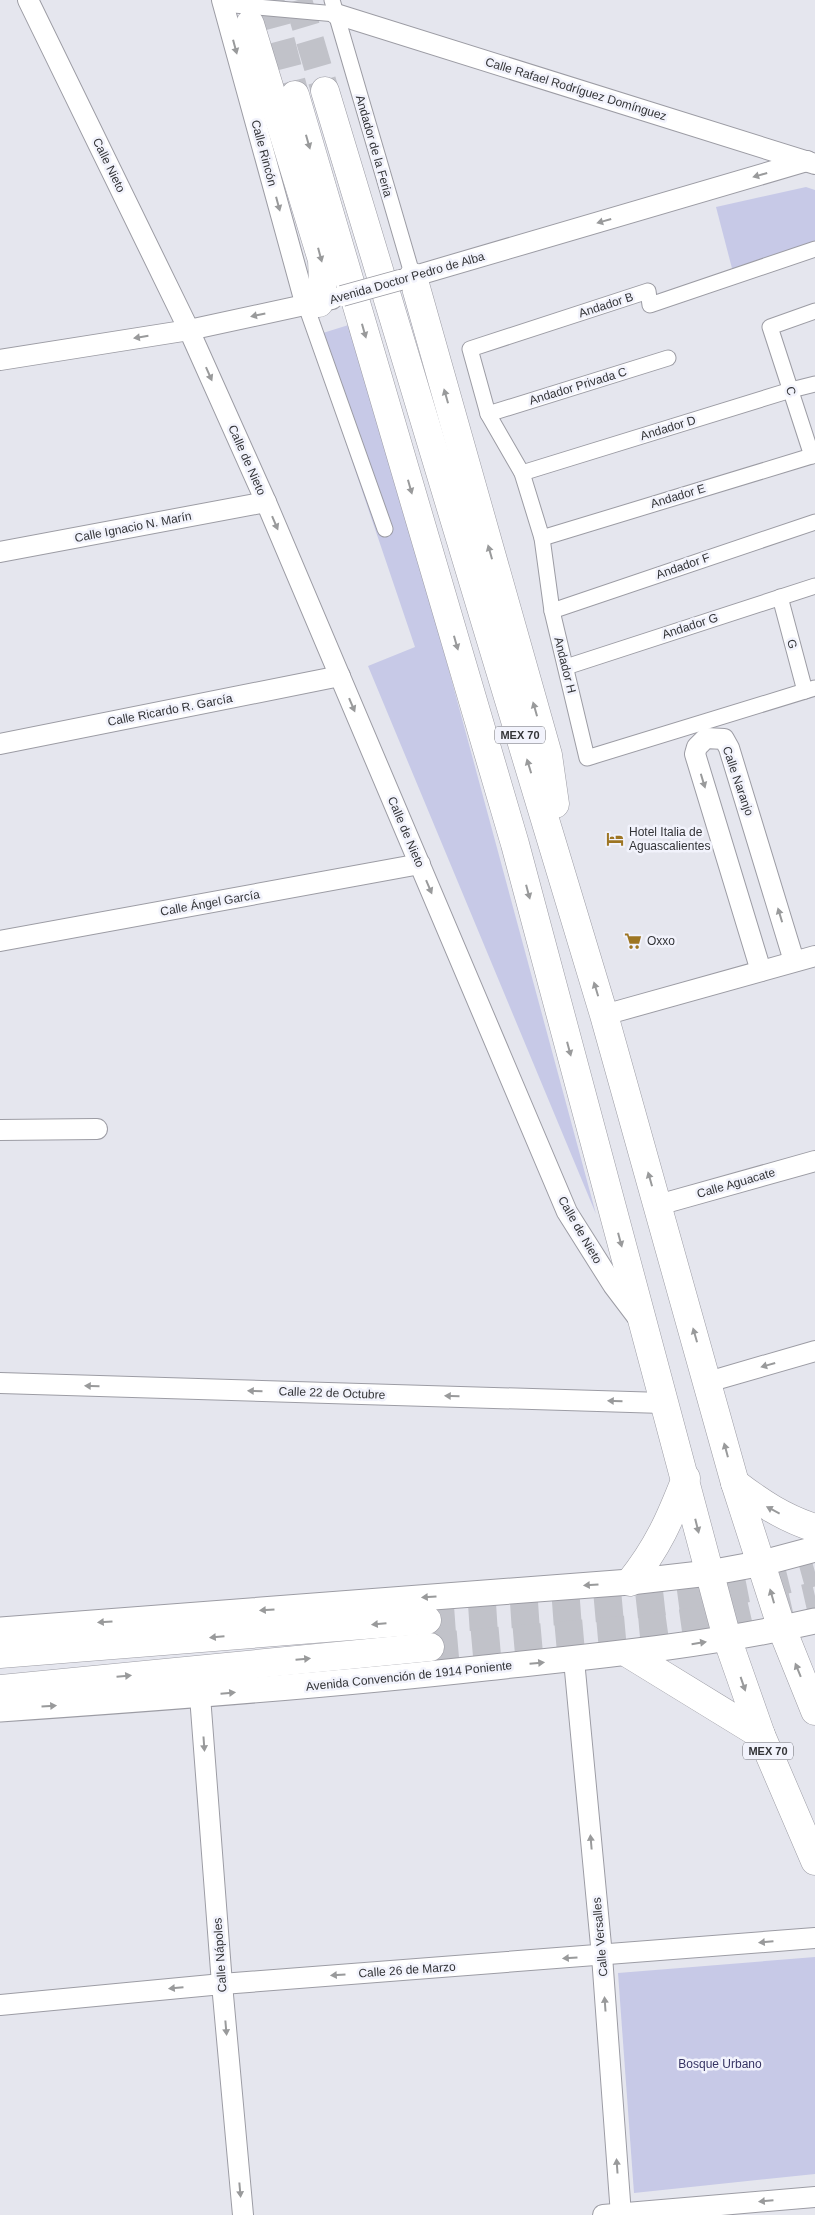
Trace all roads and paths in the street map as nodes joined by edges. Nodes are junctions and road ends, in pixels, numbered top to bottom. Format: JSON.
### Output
{"nodes":[{"id":1,"x":28,"y":0,"type":"edge"},
{"id":2,"x":223,"y":2,"type":"edge"},
{"id":3,"x":334,"y":7,"type":"edge"},
{"id":4,"x":250,"y":24,"type":"dead end"},
{"id":5,"x":325,"y":91,"type":"tunnel mouth"},
{"id":6,"x":295,"y":95,"type":"tunnel mouth"},
{"id":7,"x":811,"y":162,"type":"edge"},
{"id":8,"x":815,"y":249,"type":"edge"},
{"id":9,"x":407,"y":279,"type":"junction"},
{"id":10,"x":323,"y":301,"type":"junction"},
{"id":11,"x":815,"y":311,"type":"edge"},
{"id":12,"x":189,"y":330,"type":"junction"},
{"id":13,"x":470,"y":348,"type":"joint"},
{"id":14,"x":668,"y":358,"type":"dead end"},
{"id":15,"x":0,"y":360,"type":"edge"},
{"id":16,"x":815,"y":384,"type":"edge"},
{"id":17,"x":791,"y":390,"type":"junction"},
{"id":18,"x":488,"y":414,"type":"junction"},
{"id":19,"x":814,"y":455,"type":"edge"},
{"id":20,"x":522,"y":473,"type":"junction"},
{"id":21,"x":266,"y":502,"type":"junction"},
{"id":22,"x":815,"y":522,"type":"edge"},
{"id":23,"x":385,"y":529,"type":"dead end"},
{"id":24,"x":542,"y":538,"type":"junction"},
{"id":25,"x":0,"y":552,"type":"edge"},
{"id":26,"x":815,"y":586,"type":"edge"},
{"id":27,"x":780,"y":597,"type":"junction"},
{"id":28,"x":552,"y":611,"type":"junction"},
{"id":29,"x":566,"y":667,"type":"junction"},
{"id":30,"x":340,"y":676,"type":"junction"},
{"id":31,"x":810,"y":690,"type":"edge"},
{"id":32,"x":0,"y":744,"type":"edge"},
{"id":33,"x":558,"y":860,"type":"junction"},
{"id":34,"x":420,"y":864,"type":"junction"},
{"id":35,"x":0,"y":941,"type":"edge"},
{"id":36,"x":815,"y":956,"type":"edge"},
{"id":37,"x":794,"y":961,"type":"junction"},
{"id":38,"x":761,"y":971,"type":"junction"},
{"id":39,"x":604,"y":1015,"type":"junction"},
{"id":40,"x":97,"y":1129,"type":"dead end"},
{"id":41,"x":0,"y":1130,"type":"edge"},
{"id":42,"x":815,"y":1161,"type":"edge"},
{"id":43,"x":658,"y":1205,"type":"junction"},
{"id":44,"x":642,"y":1324,"type":"junction"},
{"id":45,"x":815,"y":1351,"type":"edge"},
{"id":46,"x":708,"y":1382,"type":"junction"},
{"id":47,"x":0,"y":1383,"type":"edge"},
{"id":48,"x":663,"y":1402,"type":"junction"},
{"id":49,"x":686,"y":1478,"type":"junction"},
{"id":50,"x":735,"y":1483,"type":"junction"},
{"id":51,"x":815,"y":1528,"type":"edge"},
{"id":52,"x":815,"y":1549,"type":"edge"},
{"id":53,"x":762,"y":1563,"type":"junction"},
{"id":54,"x":709,"y":1574,"type":"junction"},
{"id":55,"x":630,"y":1582,"type":"junction"},
{"id":56,"x":428,"y":1620,"type":"tunnel mouth"},
{"id":57,"x":815,"y":1621,"type":"edge"},
{"id":58,"x":782,"y":1629,"type":"junction"},
{"id":59,"x":0,"y":1630,"type":"edge"},
{"id":60,"x":727,"y":1638,"type":"junction"},
{"id":61,"x":430,"y":1647,"type":"tunnel mouth"},
{"id":62,"x":0,"y":1654,"type":"edge"},
{"id":63,"x":629,"y":1654,"type":"junction"},
{"id":64,"x":574,"y":1660,"type":"junction"},
{"id":65,"x":0,"y":1689,"type":"edge"},
{"id":66,"x":200,"y":1696,"type":"junction"},
{"id":67,"x":0,"y":1709,"type":"edge"},
{"id":68,"x":815,"y":1711,"type":"edge"},
{"id":69,"x":761,"y":1735,"type":"junction"},
{"id":70,"x":815,"y":1861,"type":"edge"},
{"id":71,"x":815,"y":1938,"type":"edge"},
{"id":72,"x":602,"y":1956,"type":"junction"},
{"id":73,"x":222,"y":1984,"type":"junction"},
{"id":74,"x":0,"y":2005,"type":"edge"},
{"id":75,"x":815,"y":2197,"type":"edge"},
{"id":76,"x":243,"y":2215,"type":"edge"},
{"id":77,"x":615,"y":2215,"type":"edge"}],
"edges":[{"from":1,"to":12,"type":"street","name":"Calle Nieto"},
{"from":2,"to":3,"type":"street"},
{"from":2,"to":10,"type":"street","name":"Calle Rincón","one_way":true},
{"from":3,"to":7,"type":"street","name":"Calle Rafael Rodríguez Domínguez"},
{"from":3,"to":9,"type":"street","name":"Andador de la Feria"},
{"from":4,"to":10,"type":"main road","one_way":true},
{"from":33,"to":5,"type":"main road","number":"MEX 70","one_way":true},
{"from":6,"to":44,"type":"main road","number":"MEX 70","one_way":true},
{"from":7,"to":9,"type":"street","name":"Avenida Doctor Pedro de Alba","one_way":true},
{"from":8,"to":13,"type":"street","name":"Andador B"},
{"from":9,"to":10,"type":"street","name":"Avenida Doctor Pedro de Alba","bridge":true},
{"from":33,"to":9,"type":"main road","one_way":true},
{"from":10,"to":12,"type":"street","name":"Avenida Doctor Pedro de Alba","one_way":true},
{"from":10,"to":23,"type":"street"},
{"from":11,"to":17,"type":"street","name":"C"},
{"from":12,"to":15,"type":"street","name":"Avenida Doctor Pedro de Alba","one_way":true},
{"from":12,"to":21,"type":"street","name":"Calle de Nieto","one_way":true},
{"from":13,"to":18,"type":"street","name":"Andador H"},
{"from":14,"to":18,"type":"street","name":"Andador Privada C"},
{"from":16,"to":17,"type":"street","name":"Andador D"},
{"from":17,"to":19,"type":"street","name":"C"},
{"from":17,"to":20,"type":"street","name":"Andador D"},
{"from":18,"to":20,"type":"street","name":"Andador H"},
{"from":19,"to":24,"type":"street","name":"Andador E"},
{"from":20,"to":24,"type":"street","name":"Andador H"},
{"from":21,"to":25,"type":"street","name":"Calle Ignacio N. Marín"},
{"from":21,"to":30,"type":"street","name":"Calle de Nieto","one_way":true},
{"from":22,"to":28,"type":"street","name":"Andador F"},
{"from":24,"to":28,"type":"street","name":"Andador H"},
{"from":26,"to":27,"type":"street","name":"Andador G"},
{"from":27,"to":29,"type":"street","name":"Andador G"},
{"from":27,"to":31,"type":"street","name":"G"},
{"from":28,"to":29,"type":"street","name":"Andador H"},
{"from":29,"to":31,"type":"street","name":"Andador H"},
{"from":30,"to":32,"type":"street","name":"Calle Ricardo R. García"},
{"from":30,"to":34,"type":"street","name":"Calle de Nieto","one_way":true},
{"from":39,"to":33,"type":"main road","number":"MEX 70","one_way":true},
{"from":34,"to":35,"type":"street","name":"Calle Ángel García"},
{"from":34,"to":44,"type":"street","name":"Calle de Nieto","one_way":true},
{"from":36,"to":37,"type":"street"},
{"from":37,"to":38,"type":"street"},
{"from":37,"to":38,"type":"street","name":"Calle Naranjo","one_way":true},
{"from":38,"to":39,"type":"street"},
{"from":43,"to":39,"type":"main road","number":"MEX 70","one_way":true},
{"from":40,"to":41,"type":"street"},
{"from":42,"to":43,"type":"street","name":"Calle Aguacate"},
{"from":46,"to":43,"type":"main road","number":"MEX 70","one_way":true},
{"from":44,"to":48,"type":"main road","number":"MEX 70"},
{"from":45,"to":46,"type":"street","one_way":true},
{"from":50,"to":46,"type":"main road","number":"MEX 70","one_way":true},
{"from":48,"to":47,"type":"street","name":"Calle 22 de Octubre","one_way":true},
{"from":48,"to":49,"type":"main road","number":"MEX 70"},
{"from":49,"to":54,"type":"main road","number":"MEX 70","one_way":true},
{"from":49,"to":55,"type":"main road"},
{"from":51,"to":50,"type":"main road","one_way":true},
{"from":50,"to":53,"type":"main road","number":"MEX 70"},
{"from":52,"to":53,"type":"street"},
{"from":53,"to":54,"type":"street"},
{"from":58,"to":53,"type":"main road","number":"MEX 70","one_way":true},
{"from":54,"to":55,"type":"street"},
{"from":54,"to":60,"type":"main road","number":"MEX 70"},
{"from":55,"to":59,"type":"street","one_way":true},
{"from":56,"to":62,"type":"main road","one_way":true},
{"from":57,"to":58,"type":"street","name":"Avenida Convención de 1914 Poniente"},
{"from":58,"to":60,"type":"street","name":"Avenida Convención de 1914 Poniente"},
{"from":68,"to":58,"type":"main road","number":"MEX 70","one_way":true},
{"from":63,"to":60,"type":"street","name":"Avenida Convención de 1914 Poniente","one_way":true},
{"from":60,"to":69,"type":"main road","number":"MEX 70","one_way":true},
{"from":65,"to":61,"type":"main road","one_way":true},
{"from":63,"to":64,"type":"street","name":"Avenida Convención de 1914 Poniente"},
{"from":63,"to":69,"type":"main road"},
{"from":66,"to":64,"type":"street","name":"Avenida Convención de 1914 Poniente","one_way":true},
{"from":72,"to":64,"type":"street","name":"Calle Versalles","one_way":true},
{"from":67,"to":66,"type":"street","name":"Avenida Convención de 1914 Poniente","one_way":true},
{"from":66,"to":73,"type":"street","name":"Calle Nápoles","one_way":true},
{"from":69,"to":70,"type":"main road","number":"MEX 70"},
{"from":71,"to":72,"type":"street","name":"Calle 26 de Marzo","one_way":true},
{"from":72,"to":73,"type":"street","name":"Calle 26 de Marzo","one_way":true},
{"from":77,"to":72,"type":"street","name":"Calle Versalles","one_way":true},
{"from":73,"to":74,"type":"street","name":"Calle 26 de Marzo","one_way":true},
{"from":73,"to":76,"type":"street","name":"Calle Nápoles","one_way":true},
{"from":75,"to":77,"type":"street","one_way":true}]}
